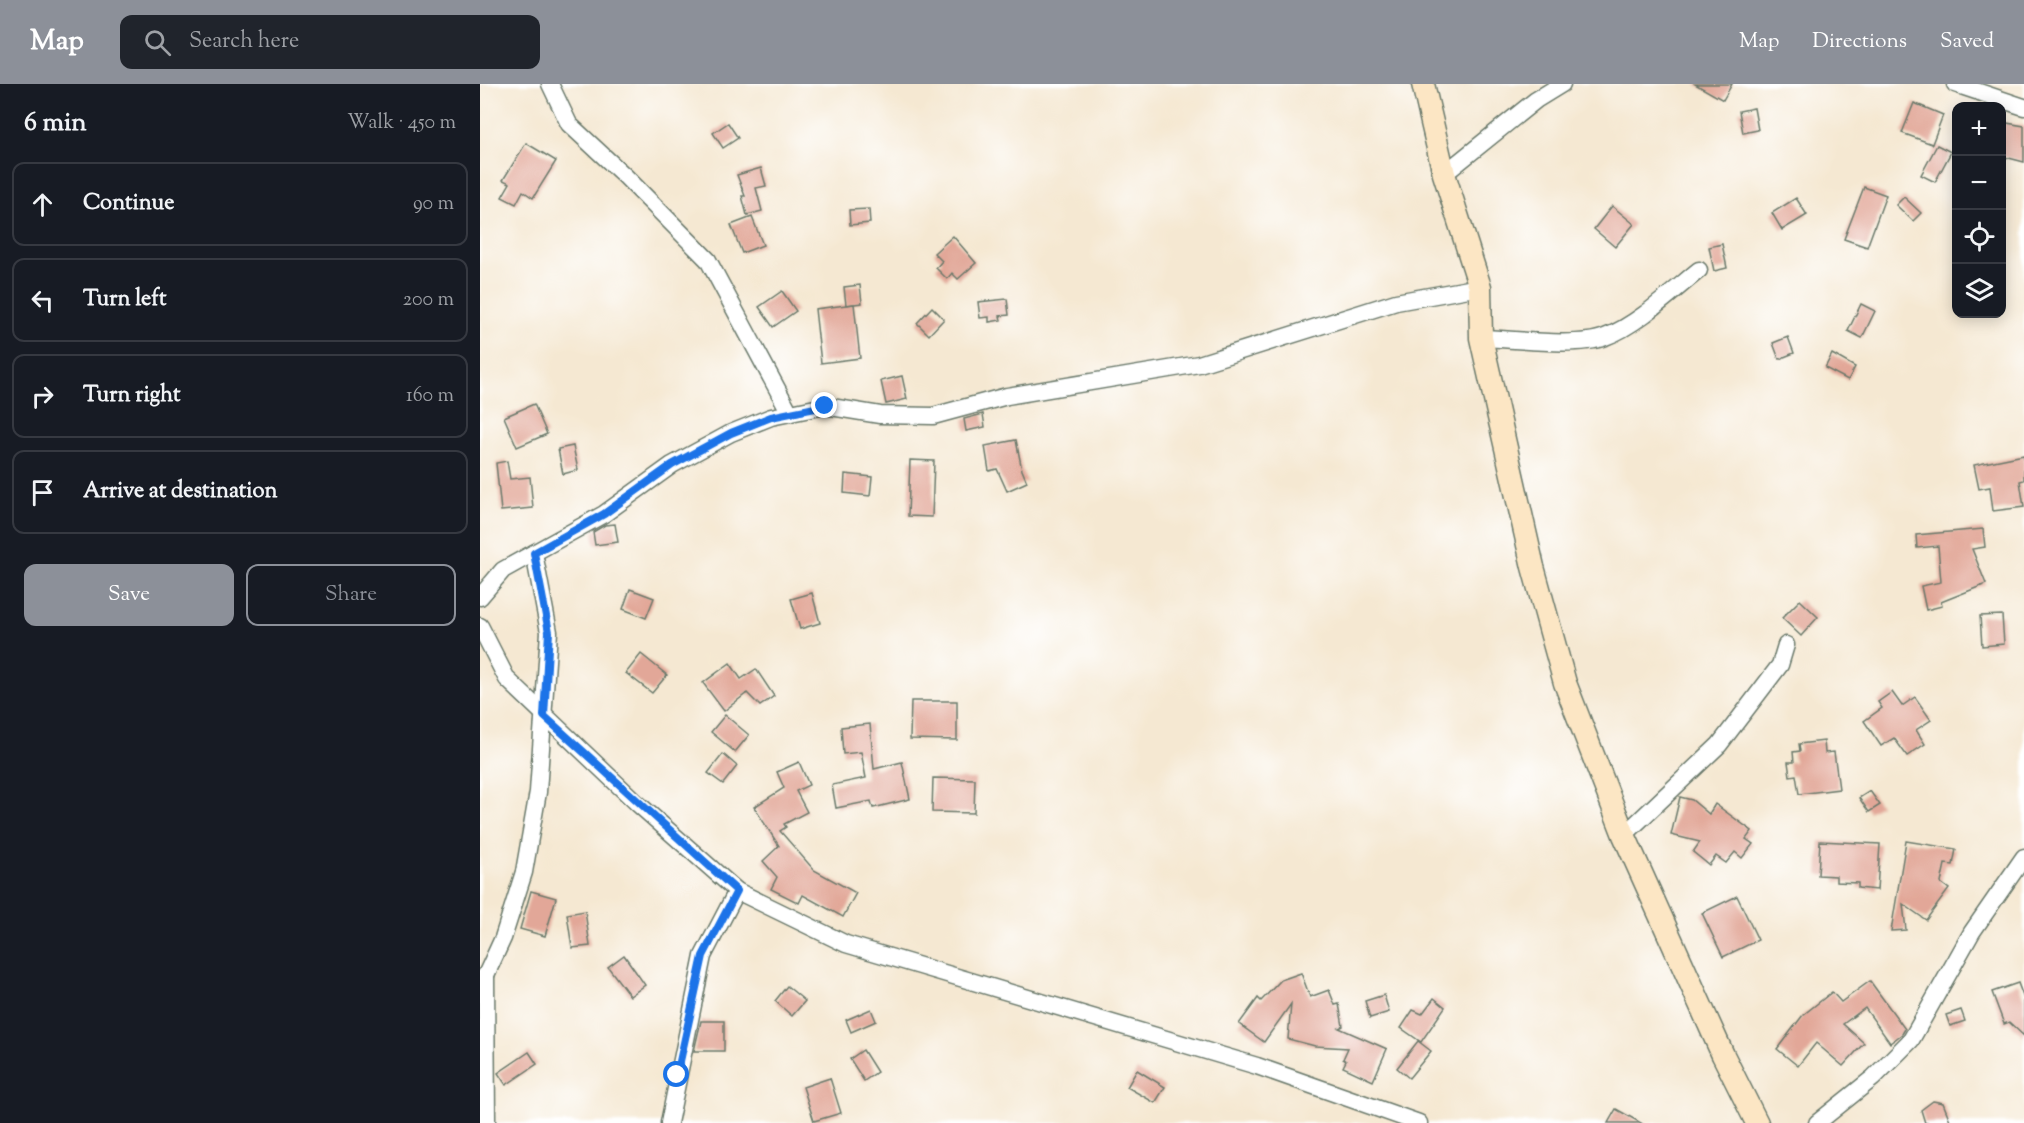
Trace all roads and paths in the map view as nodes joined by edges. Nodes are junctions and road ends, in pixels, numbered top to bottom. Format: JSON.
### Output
{"nodes":[{"id":1,"x":550,"y":84,"type":"edge"},
{"id":2,"x":1423,"y":84,"type":"edge"},
{"id":3,"x":1562,"y":84,"type":"edge"},
{"id":4,"x":1955,"y":84,"type":"edge"},
{"id":5,"x":1990,"y":90,"type":"edge"},
{"id":6,"x":2024,"y":107,"type":"edge"},
{"id":7,"x":1444,"y":174,"type":"junction"},
{"id":8,"x":1699,"y":270,"type":"dead end"},
{"id":9,"x":1480,"y":287,"type":"junction"},
{"id":10,"x":1481,"y":338,"type":"junction"},
{"id":11,"x":790,"y":413,"type":"junction"},
{"id":12,"x":534,"y":553,"type":"junction"},
{"id":13,"x":480,"y":597,"type":"edge"},
{"id":14,"x":480,"y":627,"type":"edge"},
{"id":15,"x":1786,"y":645,"type":"dead end"},
{"id":16,"x":544,"y":716,"type":"junction"},
{"id":17,"x":1624,"y":835,"type":"junction"},
{"id":18,"x":2024,"y":857,"type":"edge"},
{"id":19,"x":737,"y":891,"type":"junction"},
{"id":20,"x":483,"y":978,"type":"edge"},
{"id":21,"x":487,"y":1123,"type":"edge"},
{"id":22,"x":669,"y":1123,"type":"edge"},
{"id":23,"x":1419,"y":1123,"type":"edge"},
{"id":24,"x":1756,"y":1123,"type":"edge"},
{"id":25,"x":1817,"y":1123,"type":"edge"}],
"edges":[{"from":1,"to":11,"type":"street"},
{"from":2,"to":7,"type":"street"},
{"from":3,"to":7,"type":"street"},
{"from":4,"to":5,"type":"street"},
{"from":5,"to":6,"type":"street"},
{"from":7,"to":9,"type":"street"},
{"from":8,"to":10,"type":"street"},
{"from":9,"to":10,"type":"street"},
{"from":9,"to":11,"type":"street"},
{"from":10,"to":17,"type":"street"},
{"from":11,"to":12,"type":"street"},
{"from":12,"to":13,"type":"street"},
{"from":12,"to":16,"type":"street"},
{"from":14,"to":16,"type":"street"},
{"from":15,"to":17,"type":"street"},
{"from":16,"to":19,"type":"street"},
{"from":16,"to":20,"type":"street"},
{"from":17,"to":24,"type":"street"},
{"from":18,"to":25,"type":"street"},
{"from":19,"to":22,"type":"street"},
{"from":19,"to":23,"type":"street"},
{"from":20,"to":21,"type":"street"}]}
